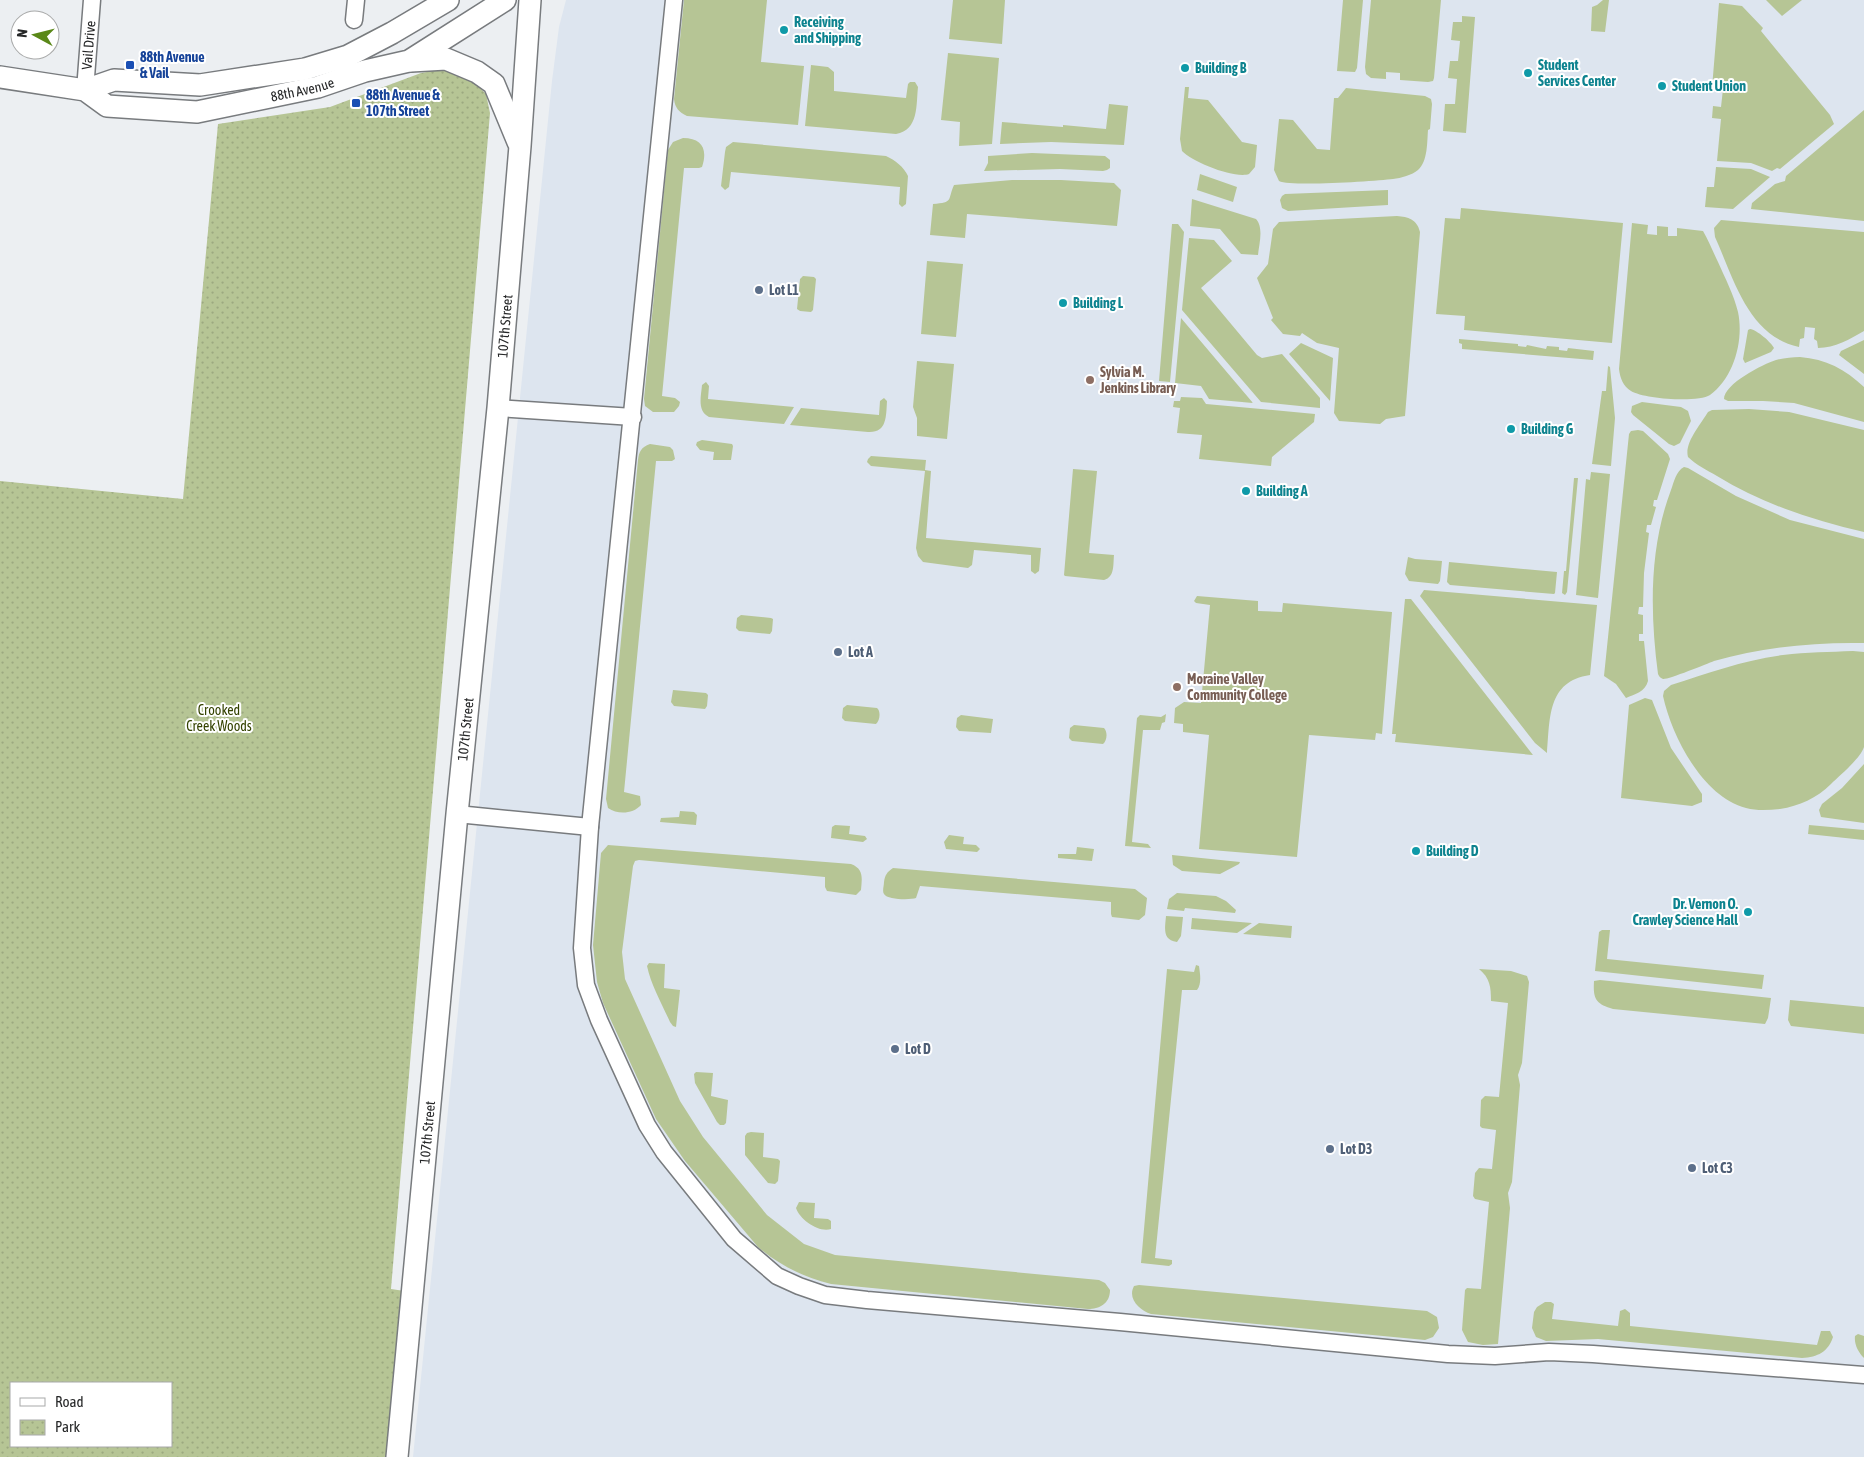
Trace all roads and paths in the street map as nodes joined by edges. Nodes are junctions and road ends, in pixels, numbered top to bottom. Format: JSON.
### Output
{"nodes":[{"id":1,"x":92,"y":0,"type":"edge"},
{"id":2,"x":356,"y":0,"type":"edge"},
{"id":3,"x":448,"y":0,"type":"edge"},
{"id":4,"x":505,"y":0,"type":"edge"},
{"id":5,"x":530,"y":0,"type":"edge"},
{"id":6,"x":674,"y":0,"type":"edge"},
{"id":7,"x":354,"y":20,"type":"dead end"},
{"id":8,"x":408,"y":61,"type":"junction"},
{"id":9,"x":0,"y":77,"type":"edge"},
{"id":10,"x":84,"y":90,"type":"junction"},
{"id":11,"x":520,"y":146,"type":"junction"},
{"id":12,"x":498,"y":408,"type":"junction"},
{"id":13,"x":633,"y":417,"type":"junction"},
{"id":14,"x":457,"y":814,"type":"junction"},
{"id":15,"x":590,"y":827,"type":"junction"},
{"id":16,"x":1864,"y":1375,"type":"edge"},
{"id":17,"x":397,"y":1457,"type":"edge"}],
"edges":[{"from":1,"to":10,"type":"street","name":"Vail Drive"},
{"from":2,"to":7,"type":"street"},
{"from":3,"to":10,"type":"street","name":"88th Avenue"},
{"from":4,"to":8,"type":"street","name":"88th Avenue"},
{"from":5,"to":11,"type":"street","name":"107th Street"},
{"from":6,"to":13,"type":"street"},
{"from":8,"to":10,"type":"street","name":"88th Avenue"},
{"from":8,"to":11,"type":"street"},
{"from":9,"to":10,"type":"street","name":"88th Avenue"},
{"from":11,"to":12,"type":"street","name":"107th Street"},
{"from":12,"to":13,"type":"street"},
{"from":12,"to":14,"type":"street","name":"107th Street"},
{"from":13,"to":15,"type":"street"},
{"from":14,"to":15,"type":"street"},
{"from":14,"to":17,"type":"street","name":"107th Street"},
{"from":15,"to":16,"type":"street"}]}
